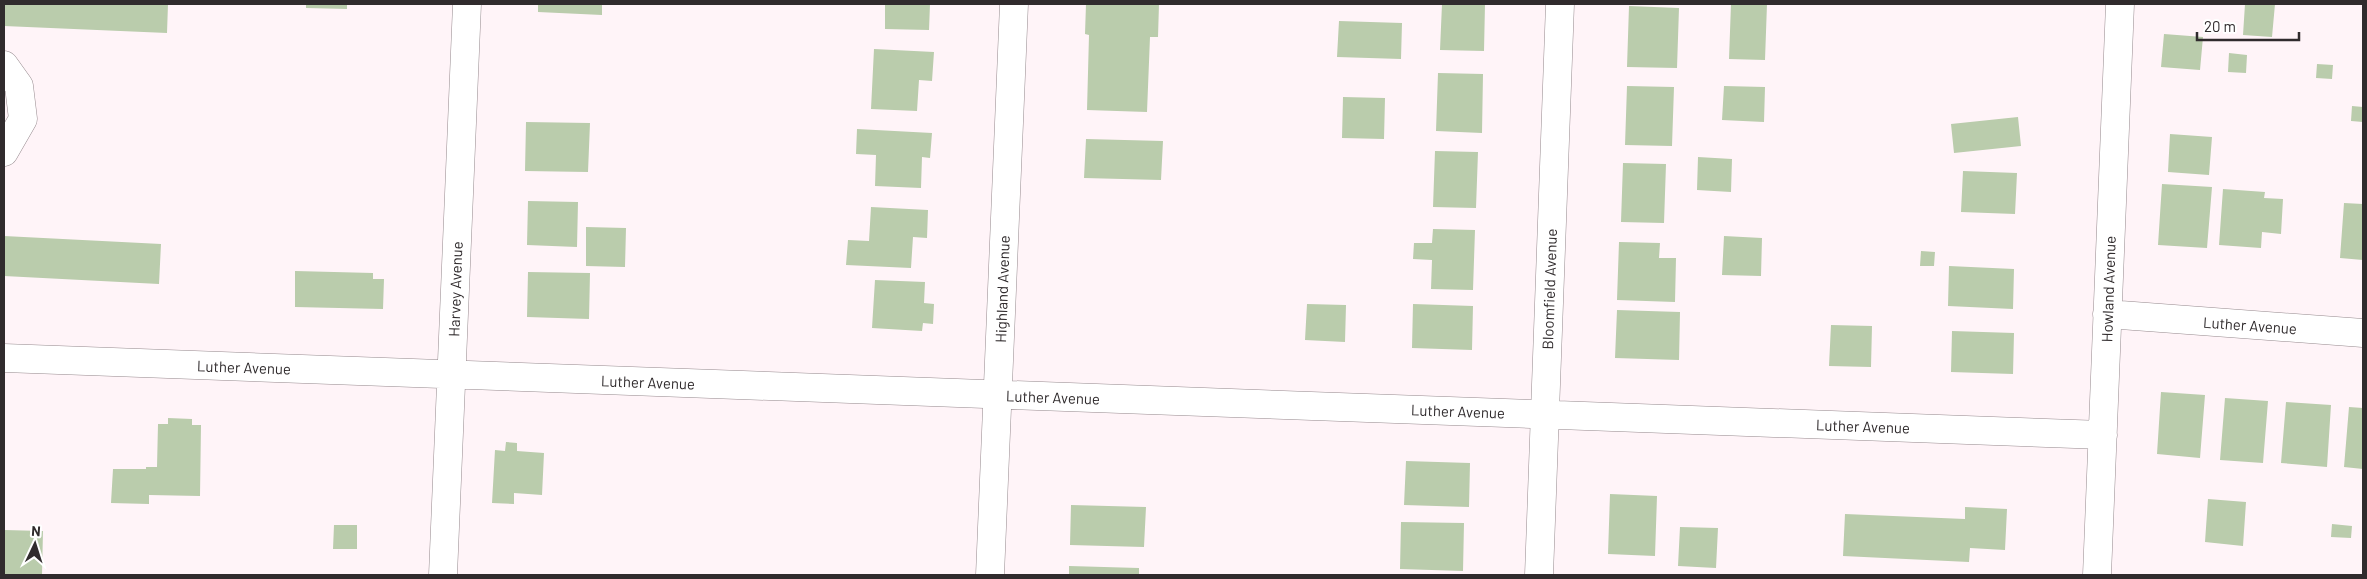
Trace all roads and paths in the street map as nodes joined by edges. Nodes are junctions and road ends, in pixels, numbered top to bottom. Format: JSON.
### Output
{"nodes":[{"id":1,"x":467,"y":4,"type":"edge"},
{"id":2,"x":1014,"y":4,"type":"edge"},
{"id":3,"x":1560,"y":4,"type":"edge"},
{"id":4,"x":2120,"y":4,"type":"edge"},
{"id":5,"x":4,"y":65,"type":"edge"},
{"id":6,"x":4,"y":152,"type":"edge"},
{"id":7,"x":2107,"y":314,"type":"junction"},
{"id":8,"x":2363,"y":333,"type":"edge"},
{"id":9,"x":4,"y":358,"type":"edge"},
{"id":10,"x":451,"y":374,"type":"junction"},
{"id":11,"x":997,"y":394,"type":"junction"},
{"id":12,"x":1544,"y":414,"type":"junction"},
{"id":13,"x":2103,"y":435,"type":"junction"},
{"id":14,"x":443,"y":575,"type":"edge"},
{"id":15,"x":990,"y":575,"type":"edge"},
{"id":16,"x":1539,"y":575,"type":"edge"},
{"id":17,"x":2097,"y":575,"type":"edge"}],
"edges":[{"from":1,"to":10,"type":"street","name":"Harvey Avenue"},
{"from":2,"to":11,"type":"street","name":"Highland Avenue"},
{"from":3,"to":12,"type":"street","name":"Bloomfield Avenue"},
{"from":4,"to":7,"type":"street","name":"Howland Avenue"},
{"from":5,"to":6,"type":"street"},
{"from":7,"to":8,"type":"street","name":"Luther Avenue"},
{"from":7,"to":13,"type":"street","name":"Howland Avenue"},
{"from":9,"to":10,"type":"street","name":"Luther Avenue"},
{"from":10,"to":11,"type":"street","name":"Luther Avenue"},
{"from":10,"to":14,"type":"street","name":"Harvey Avenue"},
{"from":11,"to":12,"type":"street","name":"Luther Avenue"},
{"from":11,"to":15,"type":"street","name":"Highland Avenue"},
{"from":12,"to":13,"type":"street","name":"Luther Avenue"},
{"from":12,"to":16,"type":"street","name":"Bloomfield Avenue"},
{"from":13,"to":17,"type":"street","name":"Howland Avenue"}]}
